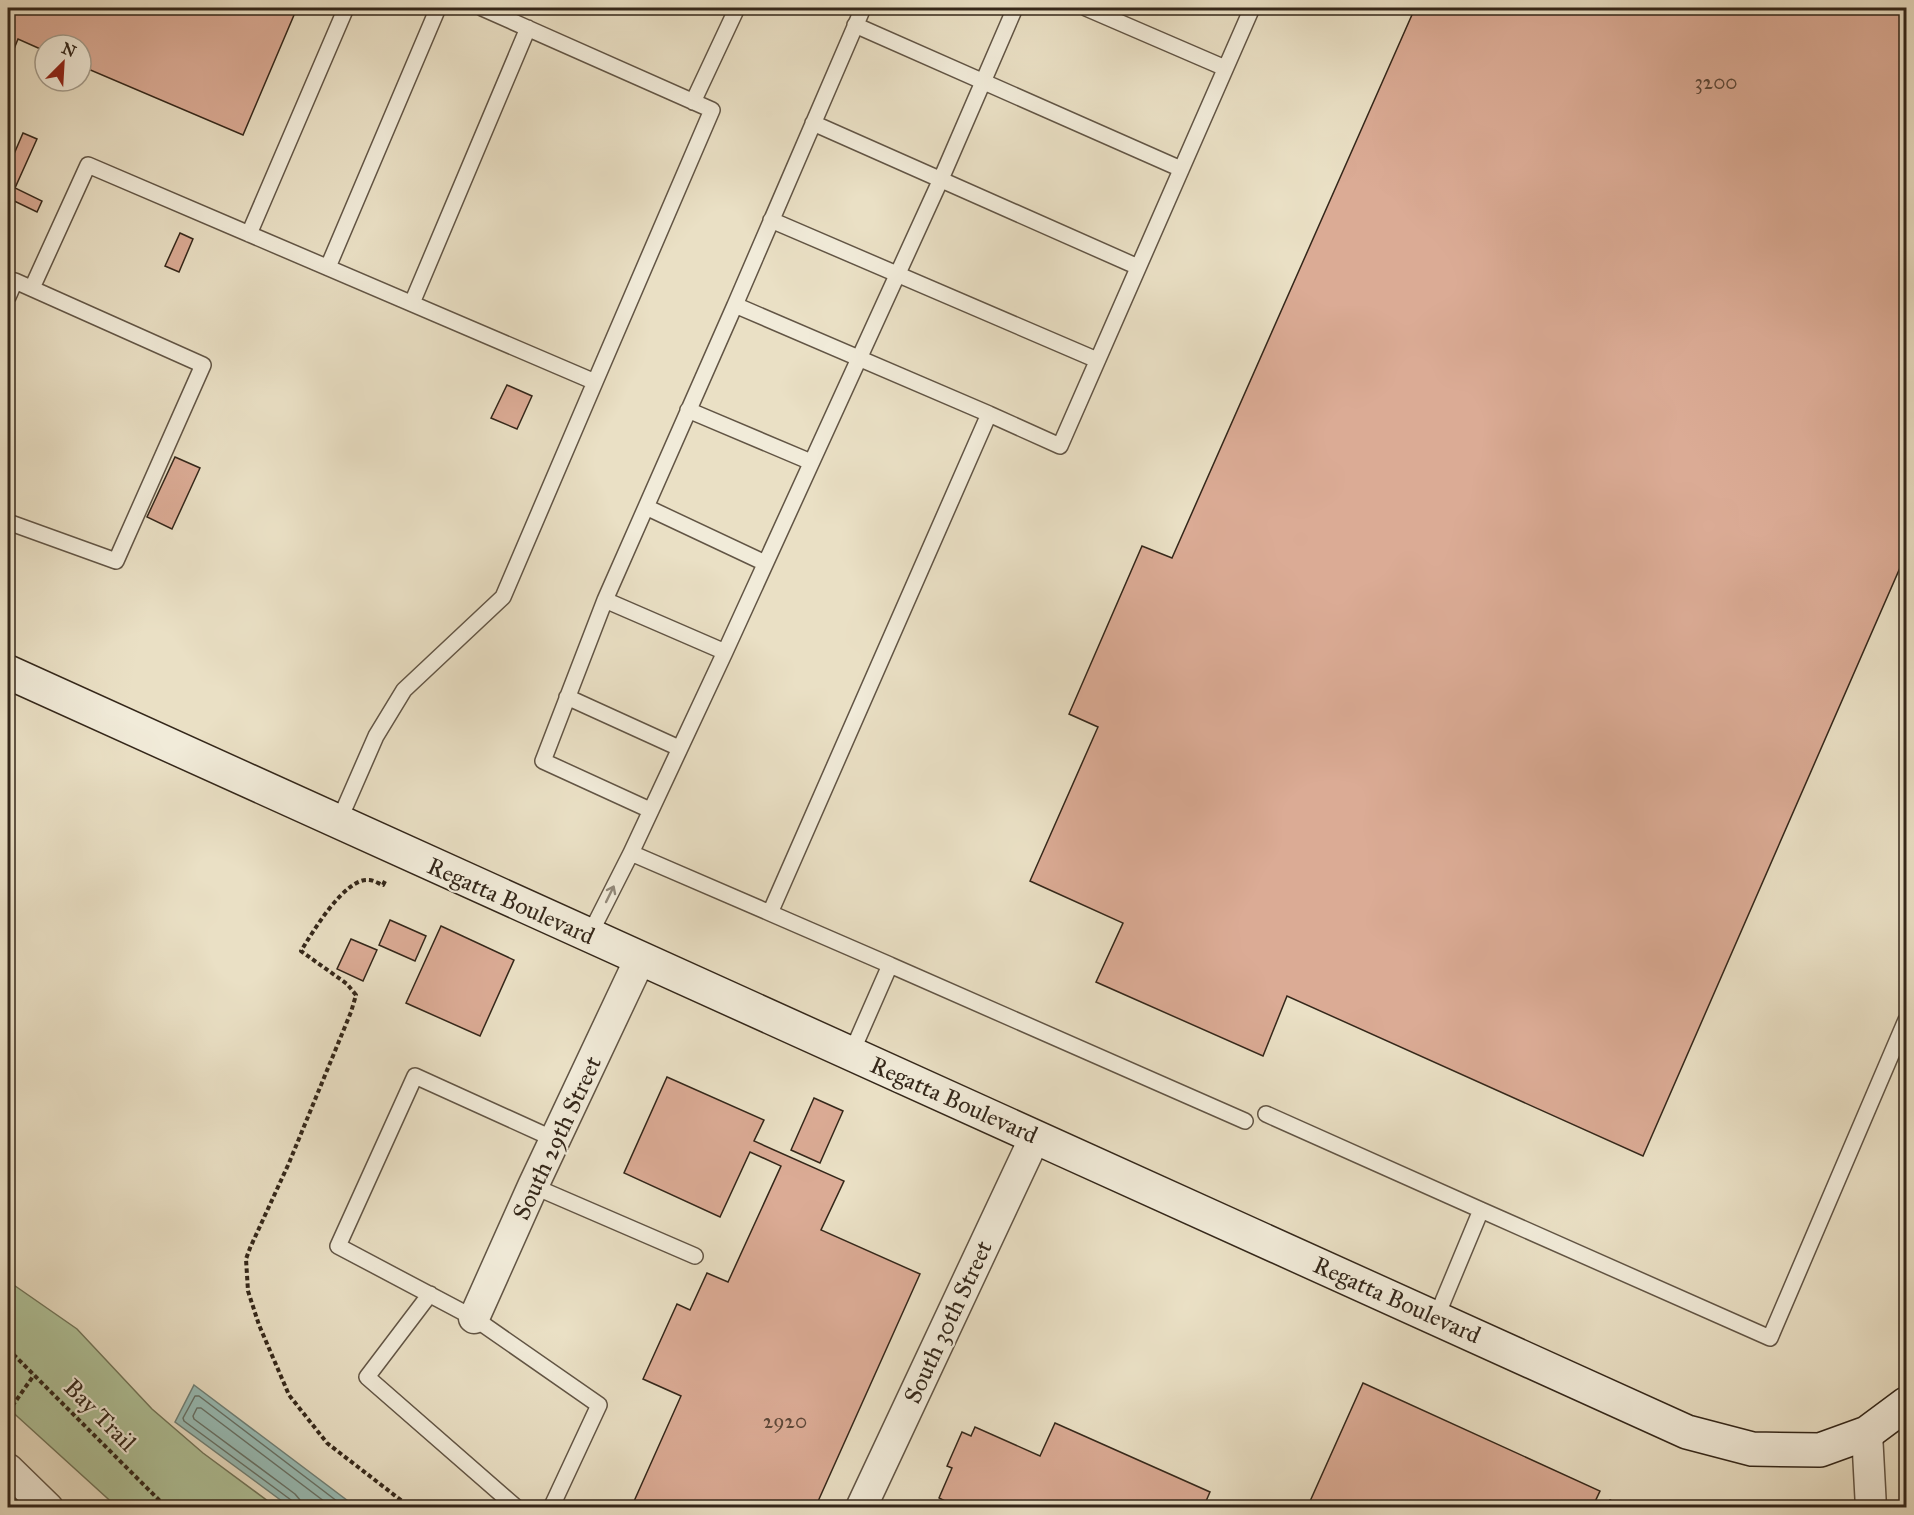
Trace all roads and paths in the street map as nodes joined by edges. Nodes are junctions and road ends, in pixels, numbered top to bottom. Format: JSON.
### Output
{"nodes":[{"id":1,"x":346,"y":8,"type":"edge"},
{"id":2,"x":438,"y":8,"type":"edge"},
{"id":3,"x":482,"y":8,"type":"edge"},
{"id":4,"x":737,"y":8,"type":"edge"},
{"id":5,"x":863,"y":8,"type":"edge"},
{"id":6,"x":1015,"y":8,"type":"edge"},
{"id":7,"x":1086,"y":8,"type":"edge"},
{"id":8,"x":1252,"y":8,"type":"edge"},
{"id":9,"x":855,"y":25,"type":"junction"},
{"id":10,"x":528,"y":28,"type":"junction"},
{"id":11,"x":1225,"y":68,"type":"junction"},
{"id":12,"x":984,"y":82,"type":"junction"},
{"id":13,"x":693,"y":102,"type":"junction"},
{"id":14,"x":813,"y":123,"type":"junction"},
{"id":15,"x":1181,"y":169,"type":"junction"},
{"id":16,"x":941,"y":179,"type":"junction"},
{"id":17,"x":771,"y":220,"type":"junction"},
{"id":18,"x":249,"y":234,"type":"junction"},
{"id":19,"x":328,"y":267,"type":"junction"},
{"id":20,"x":1138,"y":267,"type":"junction"},
{"id":21,"x":897,"y":273,"type":"junction"},
{"id":22,"x":11,"y":281,"type":"edge"},
{"id":23,"x":32,"y":288,"type":"junction"},
{"id":24,"x":8,"y":297,"type":"edge"},
{"id":25,"x":412,"y":303,"type":"junction"},
{"id":26,"x":735,"y":305,"type":"junction"},
{"id":27,"x":858,"y":358,"type":"junction"},
{"id":28,"x":1097,"y":360,"type":"junction"},
{"id":29,"x":596,"y":382,"type":"junction"},
{"id":30,"x":688,"y":410,"type":"junction"},
{"id":31,"x":989,"y":414,"type":"junction"},
{"id":32,"x":811,"y":462,"type":"junction"},
{"id":33,"x":646,"y":507,"type":"junction"},
{"id":34,"x":8,"y":522,"type":"edge"},
{"id":35,"x":765,"y":563,"type":"junction"},
{"id":36,"x":604,"y":600,"type":"junction"},
{"id":37,"x":725,"y":652,"type":"junction"},
{"id":38,"x":8,"y":672,"type":"edge"},
{"id":39,"x":567,"y":697,"type":"junction"},
{"id":40,"x":679,"y":748,"type":"junction"},
{"id":41,"x":650,"y":810,"type":"junction"},
{"id":42,"x":338,"y":823,"type":"junction"},
{"id":43,"x":399,"y":850,"type":"junction"},
{"id":44,"x":631,"y":853,"type":"junction"},
{"id":45,"x":770,"y":913,"type":"junction"},
{"id":46,"x":589,"y":936,"type":"junction"},
{"id":47,"x":640,"y":959,"type":"junction"},
{"id":48,"x":890,"y":966,"type":"junction"},
{"id":49,"x":1906,"y":1020,"type":"edge"},
{"id":50,"x":851,"y":1053,"type":"junction"},
{"id":51,"x":1266,"y":1114,"type":"dead end"},
{"id":52,"x":1245,"y":1121,"type":"dead end"},
{"id":53,"x":1035,"y":1137,"type":"junction"},
{"id":54,"x":556,"y":1140,"type":"junction"},
{"id":55,"x":533,"y":1186,"type":"junction"},
{"id":56,"x":1481,"y":1210,"type":"junction"},
{"id":57,"x":694,"y":1256,"type":"dead end"},
{"id":58,"x":430,"y":1294,"type":"junction"},
{"id":59,"x":474,"y":1318,"type":"junction"},
{"id":60,"x":1436,"y":1318,"type":"junction"},
{"id":61,"x":8,"y":1348,"type":"edge"},
{"id":62,"x":34,"y":1375,"type":"junction"},
{"id":63,"x":1906,"y":1404,"type":"edge"},
{"id":64,"x":8,"y":1412,"type":"edge"},
{"id":65,"x":1867,"y":1433,"type":"junction"},
{"id":66,"x":8,"y":1468,"type":"edge"},
{"id":67,"x":48,"y":1508,"type":"edge"},
{"id":68,"x":167,"y":1508,"type":"edge"},
{"id":69,"x":411,"y":1508,"type":"edge"},
{"id":70,"x":517,"y":1508,"type":"edge"},
{"id":71,"x":551,"y":1508,"type":"edge"},
{"id":72,"x":861,"y":1508,"type":"edge"},
{"id":73,"x":1871,"y":1508,"type":"edge"}],
"edges":[{"from":1,"to":18,"type":"lane"},
{"from":2,"to":19,"type":"lane"},
{"from":3,"to":10,"type":"lane"},
{"from":4,"to":13,"type":"lane"},
{"from":5,"to":9,"type":"lane"},
{"from":6,"to":12,"type":"lane"},
{"from":7,"to":11,"type":"lane"},
{"from":8,"to":11,"type":"lane"},
{"from":9,"to":12,"type":"lane"},
{"from":9,"to":14,"type":"lane"},
{"from":10,"to":13,"type":"lane"},
{"from":10,"to":25,"type":"lane"},
{"from":11,"to":15,"type":"lane"},
{"from":12,"to":15,"type":"lane"},
{"from":12,"to":16,"type":"lane"},
{"from":13,"to":29,"type":"lane"},
{"from":14,"to":16,"type":"lane"},
{"from":14,"to":17,"type":"lane"},
{"from":15,"to":20,"type":"lane"},
{"from":16,"to":20,"type":"lane"},
{"from":16,"to":21,"type":"lane"},
{"from":17,"to":21,"type":"lane"},
{"from":17,"to":26,"type":"lane"},
{"from":18,"to":19,"type":"lane"},
{"from":18,"to":23,"type":"lane"},
{"from":19,"to":25,"type":"lane"},
{"from":20,"to":28,"type":"lane"},
{"from":21,"to":27,"type":"lane"},
{"from":21,"to":28,"type":"lane"},
{"from":22,"to":23,"type":"lane"},
{"from":22,"to":24,"type":"lane"},
{"from":23,"to":34,"type":"lane"},
{"from":25,"to":29,"type":"lane"},
{"from":26,"to":27,"type":"lane"},
{"from":26,"to":30,"type":"lane"},
{"from":27,"to":31,"type":"lane"},
{"from":27,"to":32,"type":"lane"},
{"from":28,"to":31,"type":"lane"},
{"from":29,"to":42,"type":"lane"},
{"from":30,"to":32,"type":"lane"},
{"from":30,"to":33,"type":"lane"},
{"from":31,"to":45,"type":"lane"},
{"from":32,"to":35,"type":"lane"},
{"from":33,"to":35,"type":"lane"},
{"from":33,"to":36,"type":"lane"},
{"from":35,"to":37,"type":"lane"},
{"from":36,"to":37,"type":"lane"},
{"from":36,"to":39,"type":"lane"},
{"from":37,"to":40,"type":"lane"},
{"from":38,"to":42,"type":"street","name":"Regatta Boulevard"},
{"from":39,"to":40,"type":"lane"},
{"from":39,"to":41,"type":"lane"},
{"from":40,"to":41,"type":"lane"},
{"from":41,"to":44,"type":"lane"},
{"from":42,"to":43,"type":"street","name":"Regatta Boulevard"},
{"from":43,"to":46,"type":"street","name":"Regatta Boulevard"},
{"from":43,"to":69,"type":"path"},
{"from":44,"to":45,"type":"lane"},
{"from":46,"to":44,"type":"lane","one_way":true},
{"from":45,"to":48,"type":"lane"},
{"from":46,"to":47,"type":"street","name":"Regatta Boulevard"},
{"from":47,"to":50,"type":"street","name":"Regatta Boulevard"},
{"from":47,"to":54,"type":"street","name":"South 29th Street"},
{"from":48,"to":50,"type":"lane"},
{"from":48,"to":52,"type":"lane"},
{"from":49,"to":56,"type":"lane"},
{"from":50,"to":53,"type":"street","name":"Regatta Boulevard"},
{"from":51,"to":56,"type":"lane"},
{"from":53,"to":60,"type":"street","name":"Regatta Boulevard"},
{"from":53,"to":72,"type":"street","name":"South 30th Street"},
{"from":54,"to":55,"type":"street","name":"South 29th Street"},
{"from":54,"to":58,"type":"lane"},
{"from":55,"to":57,"type":"lane"},
{"from":55,"to":59,"type":"street","name":"South 29th Street"},
{"from":56,"to":60,"type":"lane"},
{"from":58,"to":59,"type":"lane"},
{"from":58,"to":70,"type":"lane"},
{"from":59,"to":71,"type":"lane"},
{"from":60,"to":65,"type":"street","name":"Regatta Boulevard"},
{"from":61,"to":62,"type":"path","name":"Bay Trail"},
{"from":62,"to":64,"type":"path"},
{"from":62,"to":68,"type":"path","name":"Bay Trail"},
{"from":63,"to":65,"type":"street","name":"Regatta Boulevard"},
{"from":65,"to":73,"type":"street"},
{"from":66,"to":67,"type":"street"}]}
